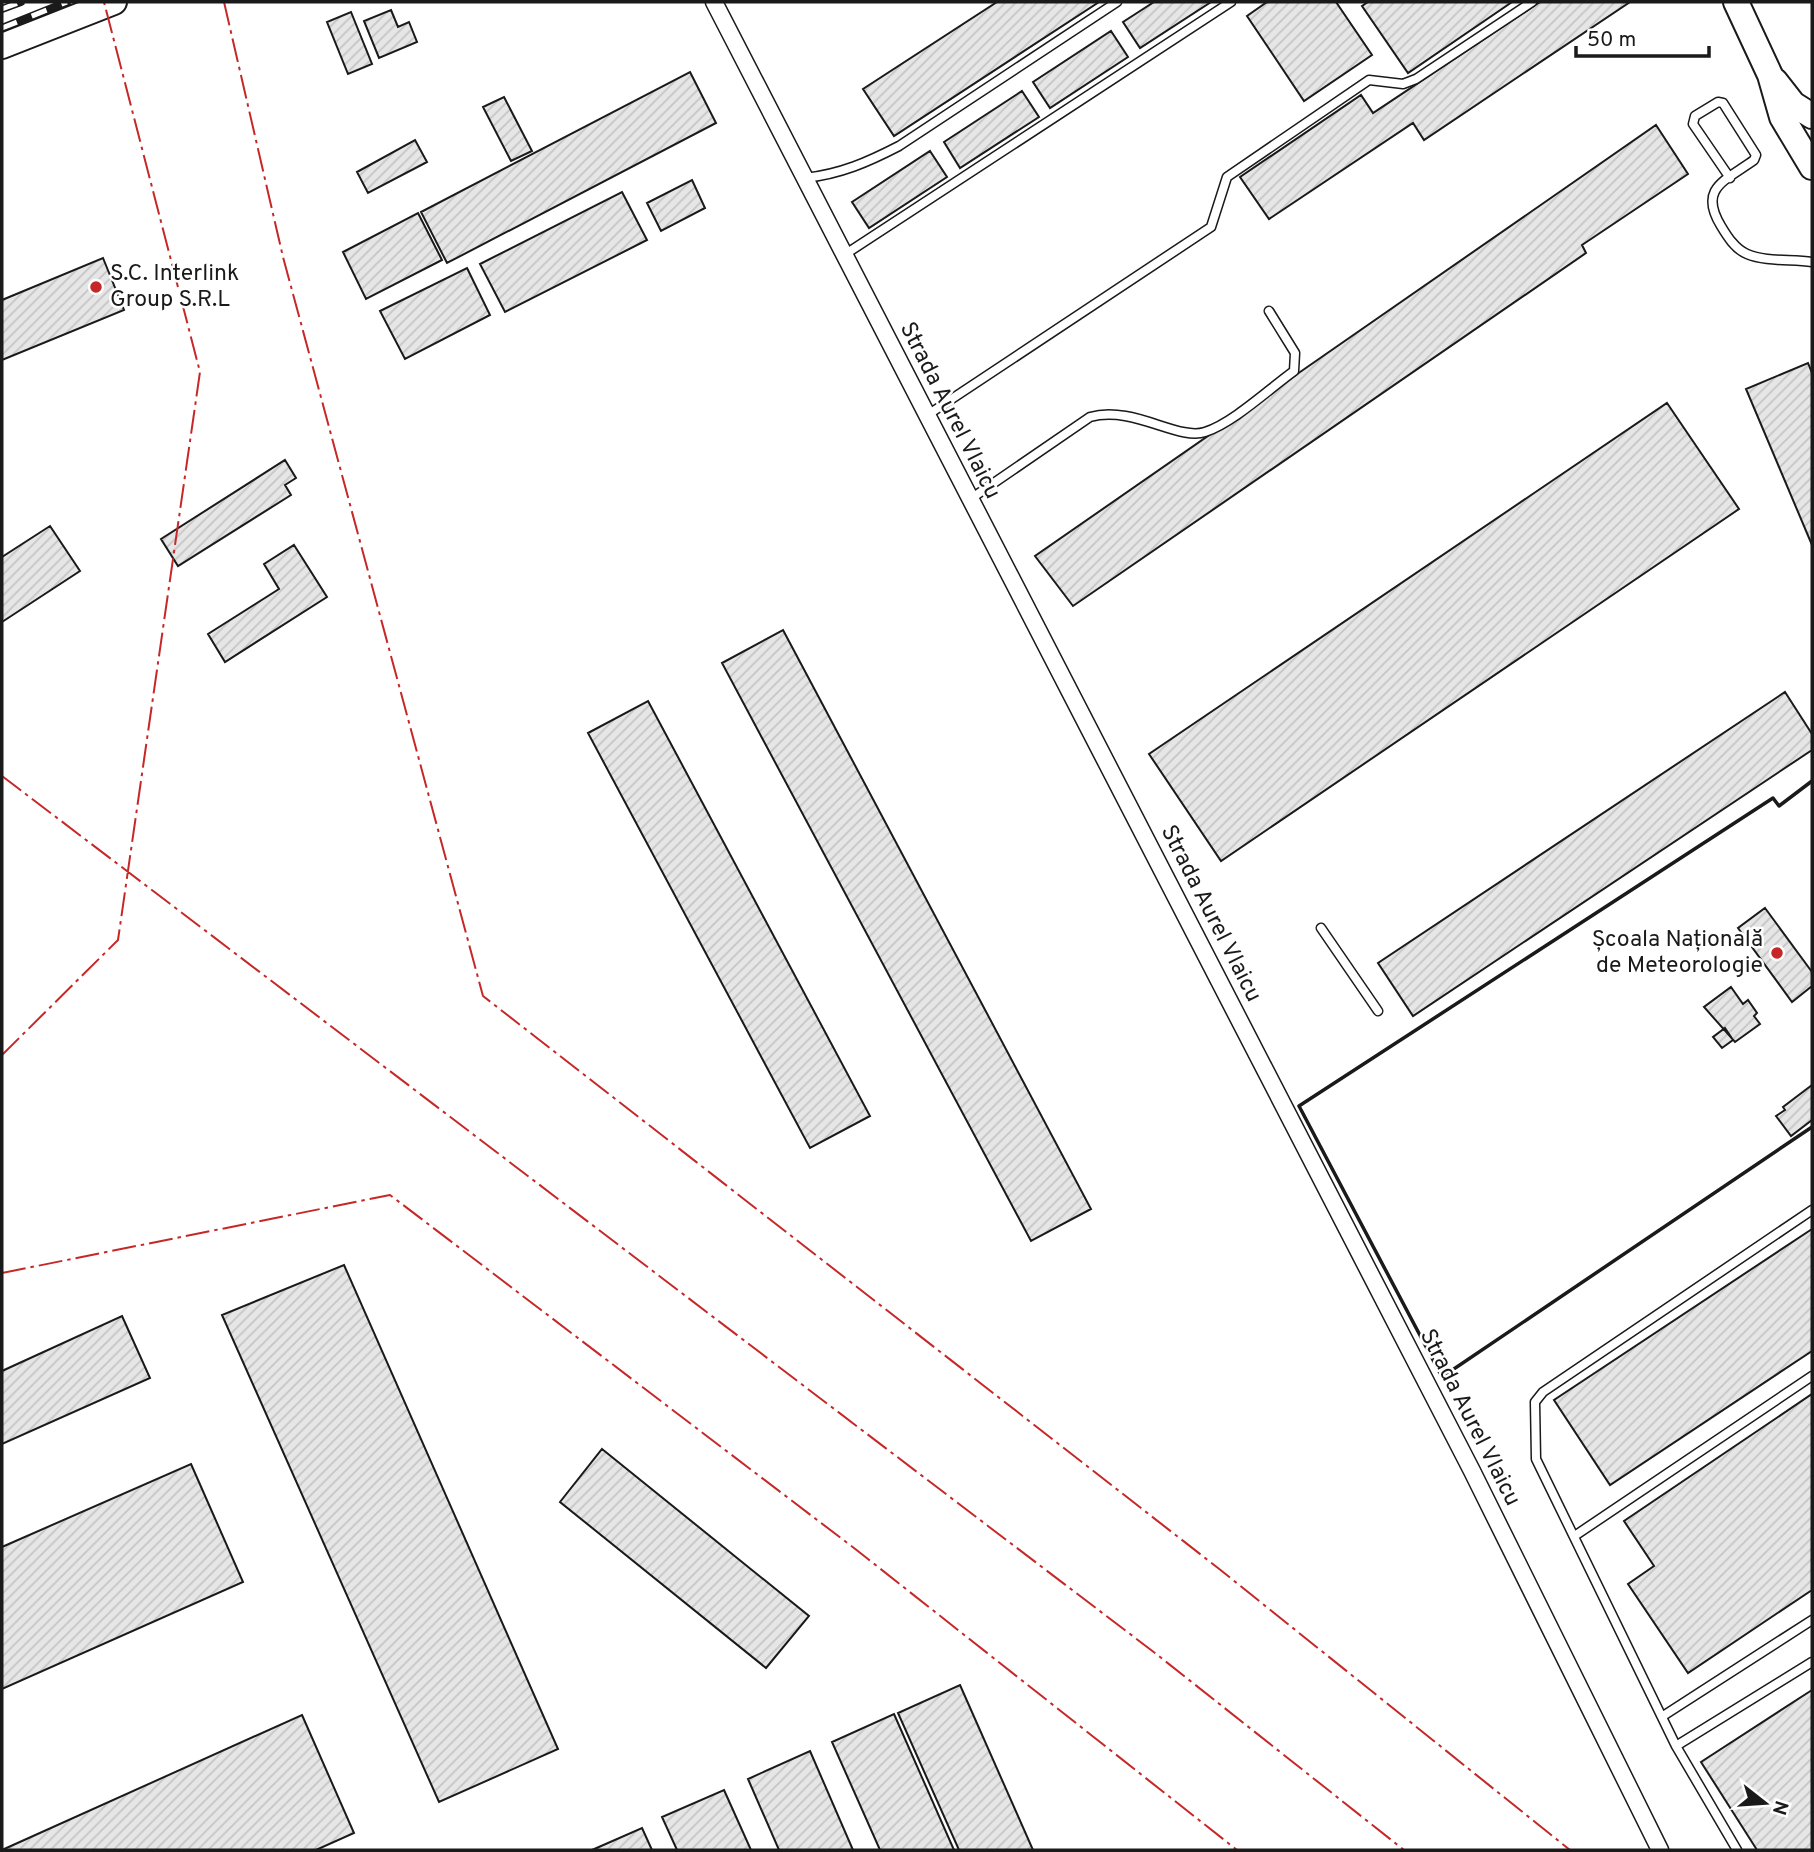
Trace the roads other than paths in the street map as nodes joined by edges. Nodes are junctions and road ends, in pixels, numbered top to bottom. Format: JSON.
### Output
{"nodes":[{"id":1,"x":114,"y":2,"type":"edge"},
{"id":2,"x":714,"y":2,"type":"edge"},
{"id":3,"x":1117,"y":2,"type":"edge"},
{"id":4,"x":1231,"y":2,"type":"edge"},
{"id":5,"x":1532,"y":2,"type":"edge"},
{"id":6,"x":1736,"y":2,"type":"edge"},
{"id":7,"x":2,"y":46,"type":"edge"},
{"id":8,"x":1770,"y":75,"type":"junction"},
{"id":9,"x":1812,"y":116,"type":"edge"},
{"id":10,"x":1812,"y":165,"type":"edge"},
{"id":11,"x":805,"y":178,"type":"junction"},
{"id":12,"x":1730,"y":178,"type":"junction"},
{"id":13,"x":844,"y":255,"type":"junction"},
{"id":14,"x":1812,"y":262,"type":"edge"},
{"id":15,"x":1269,"y":311,"type":"dead end"},
{"id":16,"x":926,"y":416,"type":"junction"},
{"id":17,"x":969,"y":500,"type":"junction"},
{"id":18,"x":1321,"y":928,"type":"dead end"},
{"id":19,"x":1378,"y":1011,"type":"dead end"},
{"id":20,"x":1812,"y":1210,"type":"edge"},
{"id":21,"x":1812,"y":1376,"type":"edge"},
{"id":22,"x":1576,"y":1535,"type":"junction"},
{"id":23,"x":1812,"y":1620,"type":"edge"},
{"id":24,"x":1812,"y":1662,"type":"edge"},
{"id":25,"x":1663,"y":1716,"type":"junction"},
{"id":26,"x":1676,"y":1746,"type":"junction"},
{"id":27,"x":1660,"y":1850,"type":"edge"},
{"id":28,"x":1737,"y":1850,"type":"edge"}],
"edges":[{"from":1,"to":7,"type":"main road"},
{"from":2,"to":11,"type":"street","name":"Strada Aurel Vlaicu"},
{"from":3,"to":11,"type":"lane"},
{"from":4,"to":13,"type":"lane"},
{"from":5,"to":16,"type":"lane"},
{"from":6,"to":8,"type":"main road"},
{"from":8,"to":9,"type":"main road"},
{"from":8,"to":10,"type":"main road"},
{"from":11,"to":13,"type":"street","name":"Strada Aurel Vlaicu"},
{"from":12,"to":12,"type":"lane"},
{"from":12,"to":14,"type":"lane"},
{"from":13,"to":16,"type":"street","name":"Strada Aurel Vlaicu"},
{"from":15,"to":17,"type":"lane"},
{"from":16,"to":17,"type":"street","name":"Strada Aurel Vlaicu"},
{"from":17,"to":27,"type":"street","name":"Strada Aurel Vlaicu"},
{"from":18,"to":19,"type":"lane"},
{"from":20,"to":22,"type":"lane"},
{"from":21,"to":22,"type":"lane"},
{"from":22,"to":25,"type":"lane"},
{"from":23,"to":25,"type":"lane"},
{"from":24,"to":26,"type":"lane"},
{"from":25,"to":26,"type":"lane"},
{"from":26,"to":28,"type":"lane"}]}
